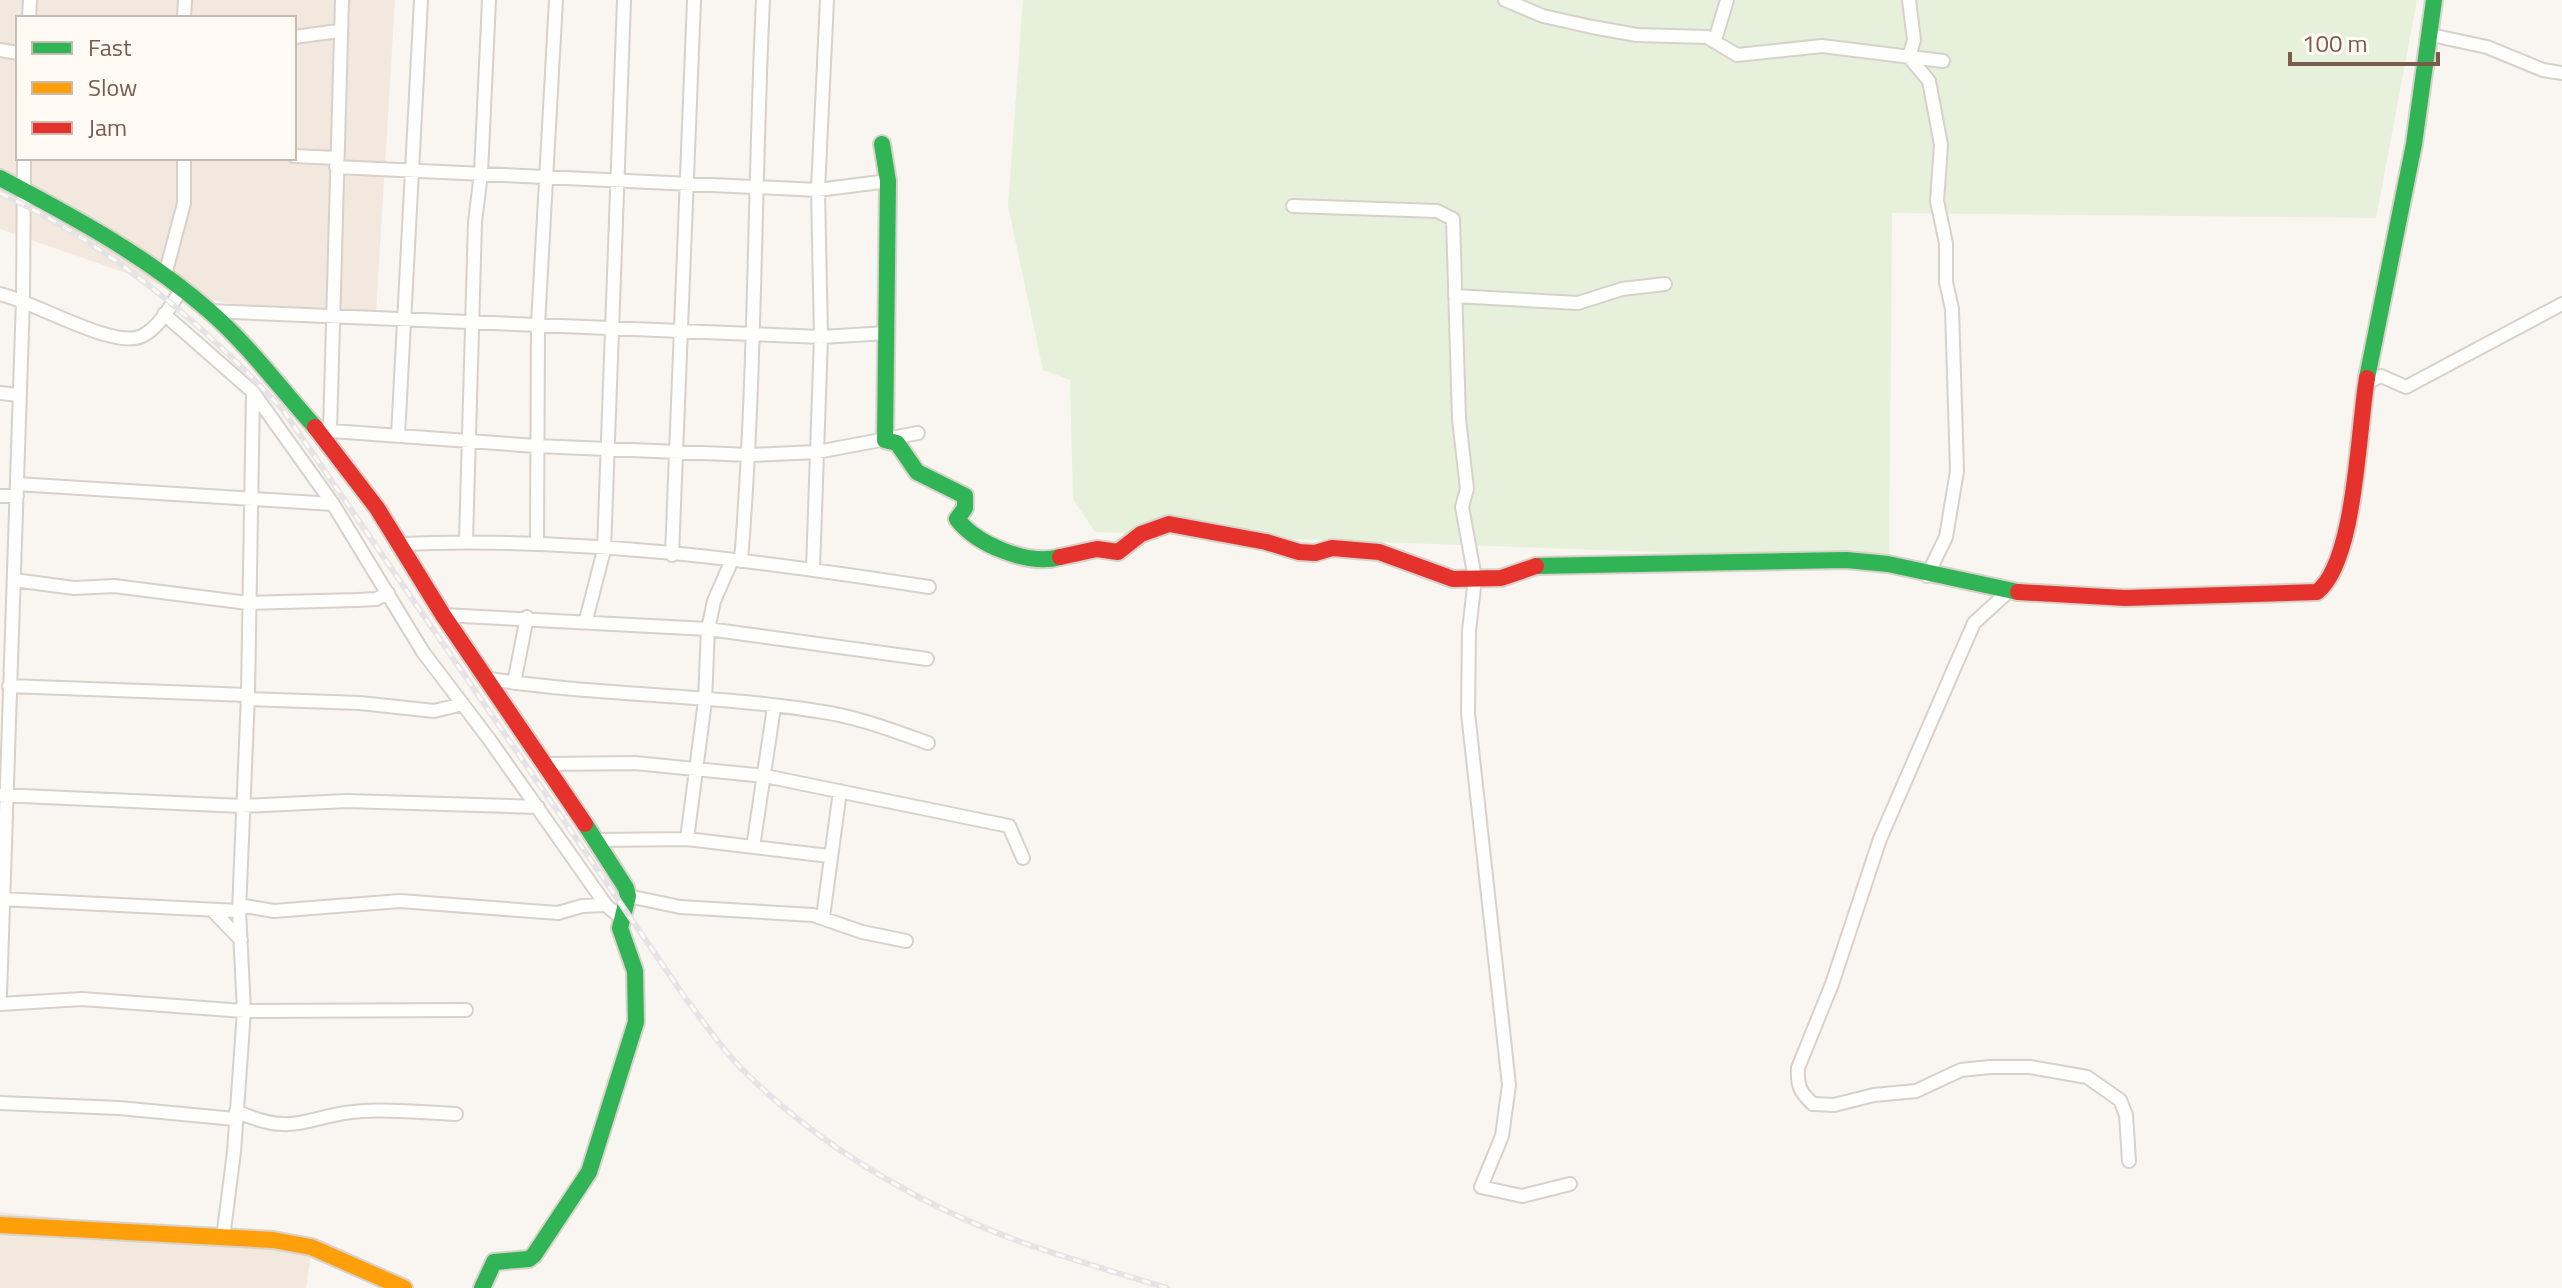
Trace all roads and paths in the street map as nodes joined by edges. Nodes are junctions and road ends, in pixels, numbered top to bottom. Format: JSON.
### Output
{"nodes":[{"id":1,"x":342,"y":0,"type":"edge"},
{"id":2,"x":421,"y":0,"type":"edge"},
{"id":3,"x":489,"y":0,"type":"edge"},
{"id":4,"x":556,"y":0,"type":"edge"},
{"id":5,"x":624,"y":0,"type":"edge"},
{"id":6,"x":694,"y":0,"type":"edge"},
{"id":7,"x":763,"y":0,"type":"edge"},
{"id":8,"x":827,"y":0,"type":"edge"},
{"id":9,"x":1505,"y":0,"type":"edge"},
{"id":10,"x":1727,"y":0,"type":"edge"},
{"id":11,"x":1909,"y":0,"type":"edge"},
{"id":12,"x":2434,"y":0,"type":"edge"},
{"id":13,"x":339,"y":31,"type":"junction"},
{"id":14,"x":2431,"y":35,"type":"junction"},
{"id":15,"x":296,"y":37,"type":"edge"},
{"id":16,"x":1715,"y":40,"type":"junction"},
{"id":17,"x":1909,"y":57,"type":"junction"},
{"id":18,"x":1943,"y":61,"type":"dead end"},
{"id":19,"x":2562,"y":73,"type":"edge"},
{"id":20,"x":882,"y":144,"type":"dead end"},
{"id":21,"x":296,"y":156,"type":"edge"},
{"id":22,"x":24,"y":160,"type":"edge"},
{"id":23,"x":184,"y":160,"type":"edge"},
{"id":24,"x":336,"y":162,"type":"junction"},
{"id":25,"x":413,"y":170,"type":"junction"},
{"id":26,"x":481,"y":173,"type":"junction"},
{"id":27,"x":546,"y":176,"type":"junction"},
{"id":28,"x":616,"y":177,"type":"junction"},
{"id":29,"x":0,"y":178,"type":"edge"},
{"id":30,"x":888,"y":181,"type":"junction"},
{"id":31,"x":686,"y":182,"type":"junction"},
{"id":32,"x":754,"y":187,"type":"junction"},
{"id":33,"x":24,"y":188,"type":"junction"},
{"id":34,"x":818,"y":190,"type":"junction"},
{"id":35,"x":1293,"y":206,"type":"dead end"},
{"id":36,"x":165,"y":275,"type":"junction"},
{"id":37,"x":1665,"y":284,"type":"dead end"},
{"id":38,"x":182,"y":288,"type":"junction"},
{"id":39,"x":0,"y":294,"type":"edge"},
{"id":40,"x":1455,"y":296,"type":"junction"},
{"id":41,"x":23,"y":299,"type":"junction"},
{"id":42,"x":2562,"y":304,"type":"edge"},
{"id":43,"x":210,"y":311,"type":"junction"},
{"id":44,"x":164,"y":314,"type":"junction"},
{"id":45,"x":333,"y":315,"type":"junction"},
{"id":46,"x":407,"y":318,"type":"junction"},
{"id":47,"x":473,"y":321,"type":"junction"},
{"id":48,"x":538,"y":325,"type":"junction"},
{"id":49,"x":609,"y":328,"type":"junction"},
{"id":50,"x":678,"y":331,"type":"junction"},
{"id":51,"x":751,"y":333,"type":"junction"},
{"id":52,"x":887,"y":333,"type":"junction"},
{"id":53,"x":821,"y":337,"type":"junction"},
{"id":54,"x":2366,"y":383,"type":"junction"},
{"id":55,"x":253,"y":392,"type":"junction"},
{"id":56,"x":0,"y":393,"type":"edge"},
{"id":57,"x":18,"y":395,"type":"junction"},
{"id":58,"x":324,"y":431,"type":"junction"},
{"id":59,"x":918,"y":433,"type":"dead end"},
{"id":60,"x":398,"y":436,"type":"junction"},
{"id":61,"x":885,"y":440,"type":"junction"},
{"id":62,"x":469,"y":441,"type":"junction"},
{"id":63,"x":536,"y":446,"type":"junction"},
{"id":64,"x":606,"y":450,"type":"junction"},
{"id":65,"x":817,"y":452,"type":"junction"},
{"id":66,"x":675,"y":453,"type":"junction"},
{"id":67,"x":750,"y":455,"type":"junction"},
{"id":68,"x":17,"y":490,"type":"junction"},
{"id":69,"x":0,"y":496,"type":"edge"},
{"id":70,"x":251,"y":500,"type":"junction"},
{"id":71,"x":333,"y":504,"type":"junction"},
{"id":72,"x":466,"y":541,"type":"junction"},
{"id":73,"x":400,"y":544,"type":"junction"},
{"id":74,"x":537,"y":544,"type":"junction"},
{"id":75,"x":604,"y":550,"type":"junction"},
{"id":76,"x":672,"y":555,"type":"junction"},
{"id":77,"x":737,"y":560,"type":"junction"},
{"id":78,"x":813,"y":569,"type":"junction"},
{"id":79,"x":1927,"y":576,"type":"junction"},
{"id":80,"x":1475,"y":578,"type":"junction"},
{"id":81,"x":14,"y":584,"type":"junction"},
{"id":82,"x":0,"y":587,"type":"edge"},
{"id":83,"x":929,"y":587,"type":"dead end"},
{"id":84,"x":2009,"y":591,"type":"junction"},
{"id":85,"x":388,"y":593,"type":"junction"},
{"id":86,"x":248,"y":603,"type":"junction"},
{"id":87,"x":443,"y":615,"type":"junction"},
{"id":88,"x":527,"y":617,"type":"junction"},
{"id":89,"x":586,"y":620,"type":"junction"},
{"id":90,"x":708,"y":629,"type":"junction"},
{"id":91,"x":927,"y":659,"type":"dead end"},
{"id":92,"x":490,"y":679,"type":"junction"},
{"id":93,"x":514,"y":683,"type":"junction"},
{"id":94,"x":6,"y":690,"type":"edge"},
{"id":95,"x":248,"y":697,"type":"junction"},
{"id":96,"x":705,"y":701,"type":"junction"},
{"id":97,"x":463,"y":704,"type":"junction"},
{"id":98,"x":774,"y":707,"type":"junction"},
{"id":99,"x":928,"y":743,"type":"dead end"},
{"id":100,"x":547,"y":764,"type":"junction"},
{"id":101,"x":697,"y":769,"type":"junction"},
{"id":102,"x":765,"y":776,"type":"junction"},
{"id":103,"x":840,"y":791,"type":"junction"},
{"id":104,"x":2,"y":795,"type":"edge"},
{"id":105,"x":242,"y":806,"type":"junction"},
{"id":106,"x":538,"y":807,"type":"junction"},
{"id":107,"x":687,"y":839,"type":"junction"},
{"id":108,"x":595,"y":840,"type":"junction"},
{"id":109,"x":753,"y":847,"type":"junction"},
{"id":110,"x":829,"y":856,"type":"junction"},
{"id":111,"x":1023,"y":858,"type":"dead end"},
{"id":112,"x":1,"y":895,"type":"edge"},
{"id":113,"x":628,"y":896,"type":"junction"},
{"id":114,"x":606,"y":905,"type":"junction"},
{"id":115,"x":239,"y":908,"type":"junction"},
{"id":116,"x":214,"y":912,"type":"junction"},
{"id":117,"x":823,"y":917,"type":"junction"},
{"id":118,"x":621,"y":918,"type":"junction"},
{"id":119,"x":241,"y":940,"type":"junction"},
{"id":120,"x":906,"y":941,"type":"dead end"},
{"id":121,"x":0,"y":995,"type":"edge"},
{"id":122,"x":0,"y":1004,"type":"edge"},
{"id":123,"x":466,"y":1010,"type":"dead end"},
{"id":124,"x":244,"y":1011,"type":"junction"},
{"id":125,"x":0,"y":1103,"type":"edge"},
{"id":126,"x":456,"y":1114,"type":"dead end"},
{"id":127,"x":236,"y":1115,"type":"junction"},
{"id":128,"x":2129,"y":1161,"type":"dead end"},
{"id":129,"x":1570,"y":1184,"type":"dead end"},
{"id":130,"x":0,"y":1225,"type":"edge"},
{"id":131,"x":223,"y":1238,"type":"junction"},
{"id":132,"x":404,"y":1288,"type":"edge"},
{"id":133,"x":482,"y":1288,"type":"edge"}],
"edges":[{"from":1,"to":13,"type":"street"},
{"from":2,"to":25,"type":"street"},
{"from":3,"to":26,"type":"street"},
{"from":4,"to":27,"type":"street"},
{"from":5,"to":28,"type":"street"},
{"from":6,"to":31,"type":"street"},
{"from":7,"to":32,"type":"street"},
{"from":8,"to":34,"type":"street"},
{"from":9,"to":16,"type":"street"},
{"from":10,"to":16,"type":"street"},
{"from":11,"to":17,"type":"street"},
{"from":12,"to":14,"type":"street"},
{"from":13,"to":15,"type":"street"},
{"from":13,"to":24,"type":"street"},
{"from":14,"to":19,"type":"street"},
{"from":14,"to":54,"type":"street"},
{"from":16,"to":17,"type":"street"},
{"from":17,"to":18,"type":"street"},
{"from":17,"to":79,"type":"street"},
{"from":20,"to":30,"type":"street"},
{"from":21,"to":24,"type":"street"},
{"from":22,"to":33,"type":"street"},
{"from":23,"to":36,"type":"street"},
{"from":24,"to":25,"type":"street"},
{"from":24,"to":45,"type":"street"},
{"from":25,"to":26,"type":"street"},
{"from":25,"to":46,"type":"street"},
{"from":26,"to":27,"type":"street"},
{"from":26,"to":47,"type":"street"},
{"from":27,"to":28,"type":"street"},
{"from":27,"to":48,"type":"street"},
{"from":28,"to":31,"type":"street"},
{"from":28,"to":49,"type":"street"},
{"from":29,"to":33,"type":"street"},
{"from":30,"to":34,"type":"street"},
{"from":30,"to":52,"type":"street"},
{"from":31,"to":32,"type":"street"},
{"from":31,"to":50,"type":"street"},
{"from":32,"to":34,"type":"street"},
{"from":32,"to":51,"type":"street"},
{"from":33,"to":36,"type":"street"},
{"from":33,"to":41,"type":"street"},
{"from":34,"to":53,"type":"street"},
{"from":35,"to":40,"type":"street"},
{"from":36,"to":38,"type":"street"},
{"from":37,"to":40,"type":"street"},
{"from":38,"to":43,"type":"street"},
{"from":38,"to":44,"type":"street"},
{"from":39,"to":41,"type":"street"},
{"from":40,"to":80,"type":"street"},
{"from":41,"to":44,"type":"street"},
{"from":41,"to":57,"type":"street"},
{"from":42,"to":54,"type":"street"},
{"from":43,"to":45,"type":"street"},
{"from":43,"to":58,"type":"street"},
{"from":44,"to":55,"type":"street"},
{"from":45,"to":46,"type":"street"},
{"from":45,"to":58,"type":"street"},
{"from":46,"to":47,"type":"street"},
{"from":46,"to":60,"type":"street"},
{"from":47,"to":48,"type":"street"},
{"from":47,"to":62,"type":"street"},
{"from":48,"to":49,"type":"street"},
{"from":48,"to":63,"type":"street"},
{"from":49,"to":50,"type":"street"},
{"from":49,"to":64,"type":"street"},
{"from":50,"to":51,"type":"street"},
{"from":50,"to":66,"type":"street"},
{"from":51,"to":53,"type":"street"},
{"from":51,"to":67,"type":"street"},
{"from":52,"to":53,"type":"street"},
{"from":52,"to":61,"type":"street"},
{"from":53,"to":65,"type":"street"},
{"from":54,"to":84,"type":"street"},
{"from":55,"to":70,"type":"street"},
{"from":55,"to":71,"type":"street"},
{"from":56,"to":57,"type":"street"},
{"from":57,"to":68,"type":"street"},
{"from":58,"to":60,"type":"street"},
{"from":58,"to":73,"type":"street"},
{"from":59,"to":61,"type":"street"},
{"from":60,"to":62,"type":"street"},
{"from":61,"to":65,"type":"street"},
{"from":61,"to":80,"type":"street"},
{"from":62,"to":63,"type":"street"},
{"from":62,"to":72,"type":"street"},
{"from":63,"to":64,"type":"street"},
{"from":63,"to":74,"type":"street"},
{"from":64,"to":66,"type":"street"},
{"from":64,"to":75,"type":"street"},
{"from":65,"to":67,"type":"street"},
{"from":65,"to":78,"type":"street"},
{"from":66,"to":67,"type":"street"},
{"from":66,"to":76,"type":"street"},
{"from":67,"to":77,"type":"street"},
{"from":68,"to":69,"type":"street"},
{"from":68,"to":70,"type":"street"},
{"from":68,"to":81,"type":"street"},
{"from":70,"to":71,"type":"street"},
{"from":70,"to":86,"type":"street"},
{"from":71,"to":85,"type":"street"},
{"from":72,"to":73,"type":"street"},
{"from":72,"to":74,"type":"street"},
{"from":73,"to":87,"type":"street"},
{"from":74,"to":75,"type":"street"},
{"from":75,"to":76,"type":"street"},
{"from":75,"to":89,"type":"street"},
{"from":76,"to":77,"type":"street"},
{"from":77,"to":78,"type":"street"},
{"from":77,"to":90,"type":"street"},
{"from":78,"to":83,"type":"street"},
{"from":79,"to":80,"type":"street"},
{"from":79,"to":84,"type":"street"},
{"from":80,"to":129,"type":"street"},
{"from":81,"to":82,"type":"street"},
{"from":81,"to":86,"type":"street"},
{"from":81,"to":94,"type":"street"},
{"from":84,"to":128,"type":"street"},
{"from":85,"to":86,"type":"street"},
{"from":85,"to":97,"type":"street"},
{"from":86,"to":95,"type":"street"},
{"from":87,"to":88,"type":"street"},
{"from":87,"to":92,"type":"street"},
{"from":88,"to":89,"type":"street"},
{"from":88,"to":93,"type":"street"},
{"from":89,"to":90,"type":"street"},
{"from":90,"to":91,"type":"street"},
{"from":90,"to":96,"type":"street"},
{"from":92,"to":93,"type":"street"},
{"from":92,"to":100,"type":"street"},
{"from":93,"to":96,"type":"street"},
{"from":94,"to":95,"type":"street"},
{"from":94,"to":104,"type":"street"},
{"from":95,"to":97,"type":"street"},
{"from":95,"to":105,"type":"street"},
{"from":96,"to":98,"type":"street"},
{"from":96,"to":101,"type":"street"},
{"from":97,"to":106,"type":"street"},
{"from":98,"to":99,"type":"street"},
{"from":98,"to":102,"type":"street"},
{"from":100,"to":101,"type":"street"},
{"from":100,"to":108,"type":"street"},
{"from":101,"to":102,"type":"street"},
{"from":101,"to":107,"type":"street"},
{"from":102,"to":103,"type":"street"},
{"from":102,"to":109,"type":"street"},
{"from":103,"to":110,"type":"street"},
{"from":103,"to":111,"type":"street"},
{"from":104,"to":105,"type":"street"},
{"from":104,"to":112,"type":"street"},
{"from":105,"to":106,"type":"street"},
{"from":105,"to":115,"type":"street"},
{"from":106,"to":114,"type":"street"},
{"from":107,"to":108,"type":"street"},
{"from":107,"to":109,"type":"street"},
{"from":108,"to":113,"type":"street"},
{"from":109,"to":110,"type":"street"},
{"from":110,"to":117,"type":"street"},
{"from":112,"to":116,"type":"street"},
{"from":112,"to":121,"type":"street"},
{"from":113,"to":117,"type":"street"},
{"from":113,"to":118,"type":"street"},
{"from":114,"to":115,"type":"street"},
{"from":114,"to":118,"type":"street"},
{"from":115,"to":116,"type":"street"},
{"from":115,"to":119,"type":"street"},
{"from":116,"to":119,"type":"street"},
{"from":117,"to":120,"type":"street"},
{"from":118,"to":133,"type":"street"},
{"from":119,"to":124,"type":"street"},
{"from":122,"to":124,"type":"street"},
{"from":123,"to":124,"type":"street"},
{"from":124,"to":127,"type":"street"},
{"from":125,"to":127,"type":"street"},
{"from":126,"to":127,"type":"street"},
{"from":127,"to":131,"type":"street"},
{"from":130,"to":131,"type":"street"},
{"from":131,"to":132,"type":"street"}]}
